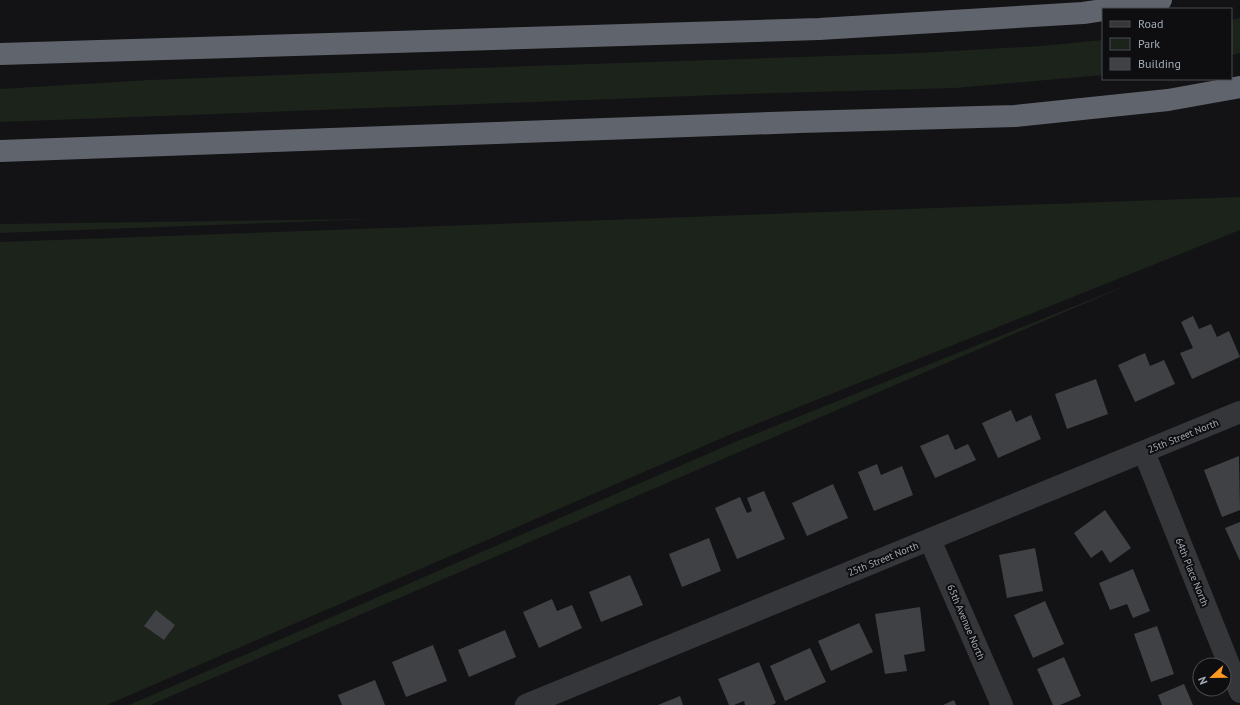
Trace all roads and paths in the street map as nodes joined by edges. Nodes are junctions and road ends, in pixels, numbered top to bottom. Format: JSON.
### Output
{"nodes":[{"id":1,"x":1161,"y":0,"type":"edge"},
{"id":2,"x":1114,"y":8,"type":"edge"},
{"id":3,"x":1102,"y":10,"type":"edge"},
{"id":4,"x":0,"y":54,"type":"edge"},
{"id":5,"x":1240,"y":86,"type":"edge"},
{"id":6,"x":0,"y":151,"type":"edge"},
{"id":7,"x":1240,"y":412,"type":"edge"},
{"id":8,"x":1144,"y":452,"type":"junction"},
{"id":9,"x":930,"y":540,"type":"junction"},
{"id":10,"x":1240,"y":692,"type":"edge"},
{"id":11,"x":526,"y":705,"type":"edge"},
{"id":12,"x":1002,"y":705,"type":"edge"}],
"edges":[{"from":1,"to":2,"type":"highway"},
{"from":3,"to":4,"type":"highway"},
{"from":5,"to":6,"type":"highway"},
{"from":7,"to":8,"type":"street","name":"25th Street North"},
{"from":8,"to":9,"type":"street","name":"25th Street North"},
{"from":8,"to":10,"type":"street","name":"64th Place North"},
{"from":9,"to":11,"type":"street","name":"25th Street North"},
{"from":9,"to":12,"type":"street","name":"65th Avenue North"}]}
